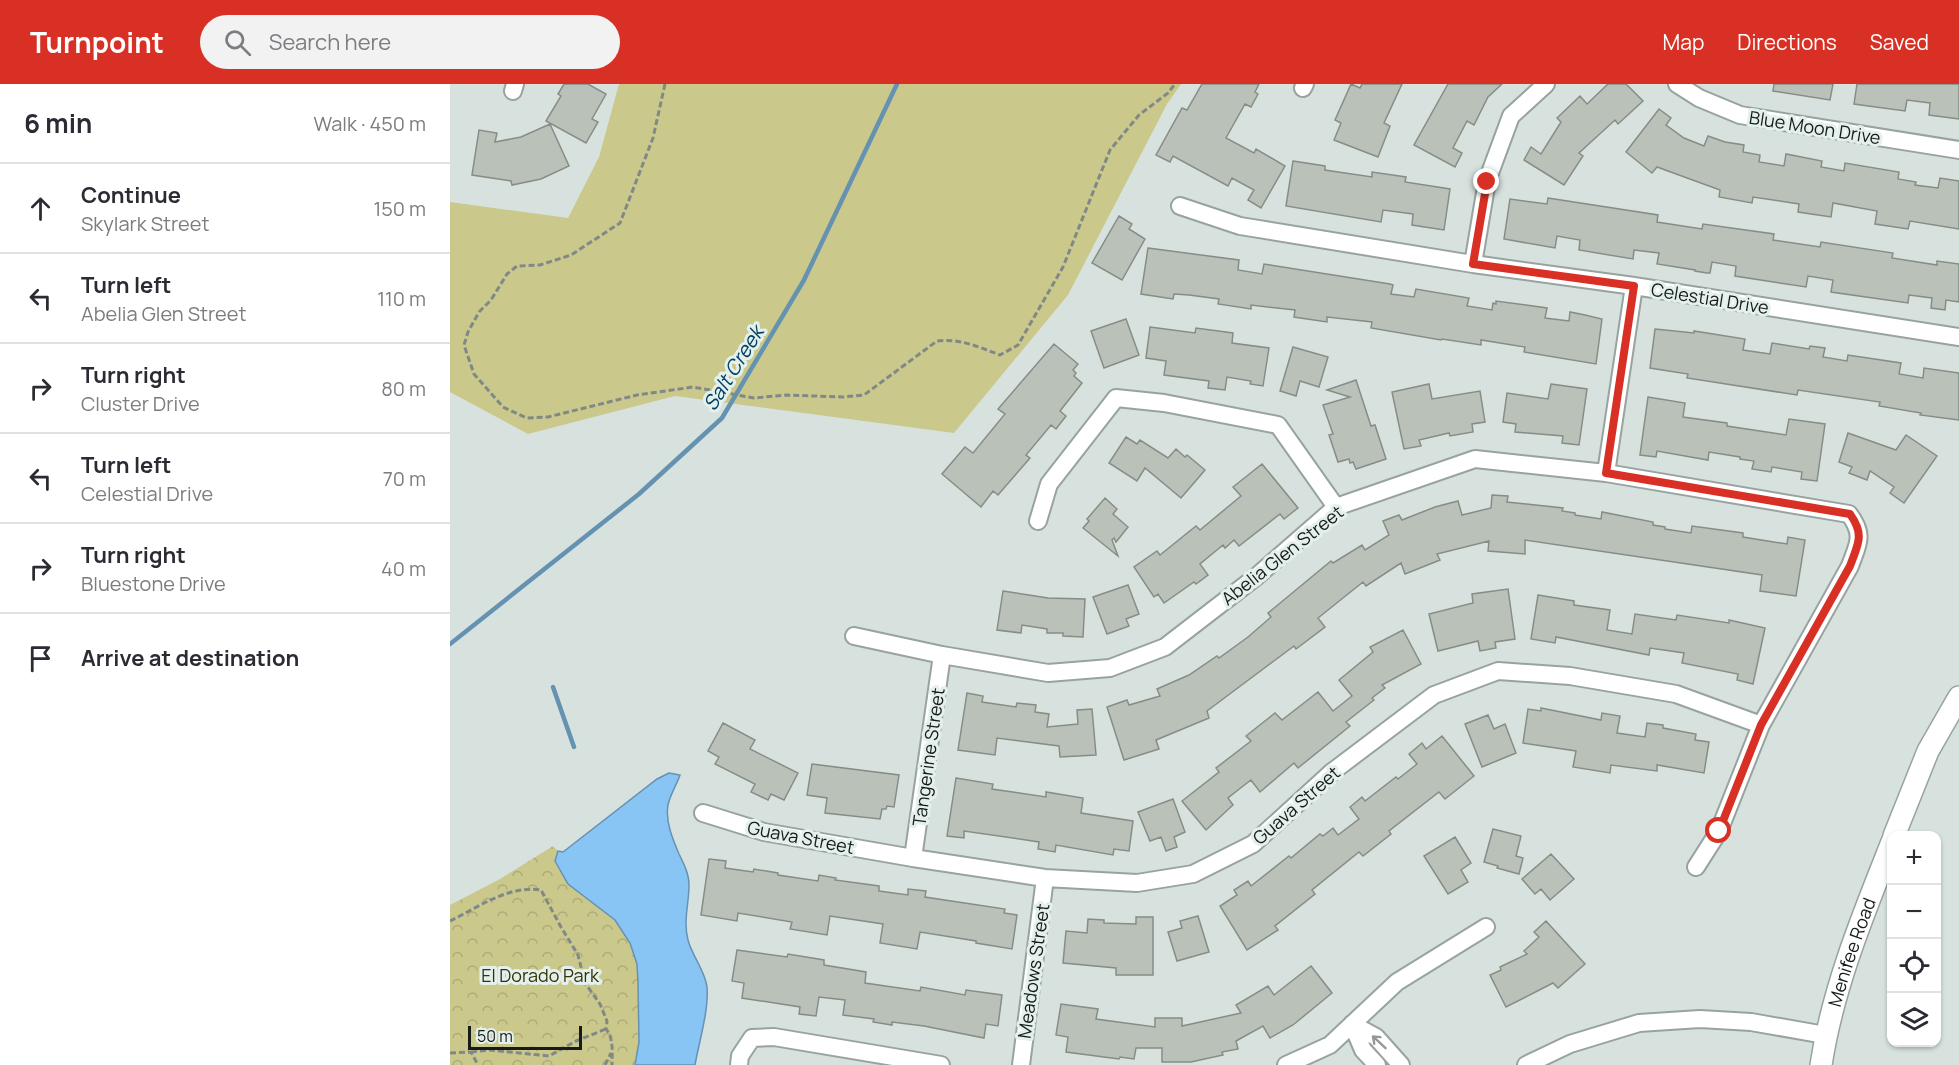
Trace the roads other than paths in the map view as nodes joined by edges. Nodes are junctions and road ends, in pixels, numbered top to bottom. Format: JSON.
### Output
{"nodes":[{"id":1,"x":1546,"y":84,"type":"edge"},
{"id":2,"x":1677,"y":84,"type":"edge"},
{"id":3,"x":1959,"y":150,"type":"edge"},
{"id":4,"x":1179,"y":206,"type":"dead end"},
{"id":5,"x":1473,"y":264,"type":"junction"},
{"id":6,"x":1634,"y":286,"type":"junction"},
{"id":7,"x":1959,"y":337,"type":"edge"},
{"id":8,"x":1606,"y":473,"type":"junction"},
{"id":9,"x":1336,"y":507,"type":"junction"},
{"id":10,"x":1038,"y":521,"type":"dead end"},
{"id":11,"x":854,"y":636,"type":"dead end"},
{"id":12,"x":942,"y":655,"type":"junction"},
{"id":13,"x":1959,"y":697,"type":"edge"},
{"id":14,"x":1761,"y":725,"type":"junction"},
{"id":15,"x":703,"y":813,"type":"dead end"},
{"id":16,"x":1896,"y":831,"type":"edge"},
{"id":17,"x":1887,"y":855,"type":"edge"},
{"id":18,"x":913,"y":858,"type":"junction"},
{"id":19,"x":1696,"y":867,"type":"dead end"},
{"id":20,"x":1046,"y":878,"type":"junction"},
{"id":21,"x":1486,"y":927,"type":"dead end"},
{"id":22,"x":1352,"y":1024,"type":"junction"},
{"id":23,"x":1825,"y":1035,"type":"junction"},
{"id":24,"x":739,"y":1065,"type":"edge"},
{"id":25,"x":941,"y":1065,"type":"edge"},
{"id":26,"x":1020,"y":1065,"type":"edge"},
{"id":27,"x":1286,"y":1065,"type":"edge"},
{"id":28,"x":1377,"y":1065,"type":"edge"},
{"id":29,"x":1401,"y":1065,"type":"edge"},
{"id":30,"x":1526,"y":1065,"type":"edge"},
{"id":31,"x":1821,"y":1065,"type":"edge"}],
"edges":[{"from":1,"to":5,"type":"street"},
{"from":2,"to":3,"type":"street","name":"Blue Moon Drive"},
{"from":4,"to":5,"type":"street","name":"Celestial Drive"},
{"from":5,"to":6,"type":"street","name":"Celestial Drive"},
{"from":6,"to":7,"type":"street","name":"Celestial Drive"},
{"from":6,"to":8,"type":"street"},
{"from":8,"to":9,"type":"street","name":"Abelia Glen Street"},
{"from":8,"to":14,"type":"street","name":"Abelia Glen Street"},
{"from":9,"to":10,"type":"street"},
{"from":9,"to":12,"type":"street","name":"Abelia Glen Street"},
{"from":11,"to":12,"type":"street","name":"Abelia Glen Street"},
{"from":12,"to":18,"type":"street","name":"Tangerine Street"},
{"from":13,"to":16,"type":"main road"},
{"from":14,"to":19,"type":"street"},
{"from":14,"to":20,"type":"street","name":"Guava Street"},
{"from":15,"to":18,"type":"street","name":"Guava Street"},
{"from":17,"to":23,"type":"main road","name":"Menifee Road"},
{"from":18,"to":20,"type":"street","name":"Guava Street"},
{"from":20,"to":26,"type":"street","name":"Meadows Street"},
{"from":21,"to":22,"type":"street"},
{"from":22,"to":27,"type":"street"},
{"from":22,"to":28,"type":"street"},
{"from":29,"to":22,"type":"street","one_way":true},
{"from":23,"to":30,"type":"street"},
{"from":23,"to":31,"type":"main road","name":"Menifee Road"},
{"from":24,"to":25,"type":"street"}]}
